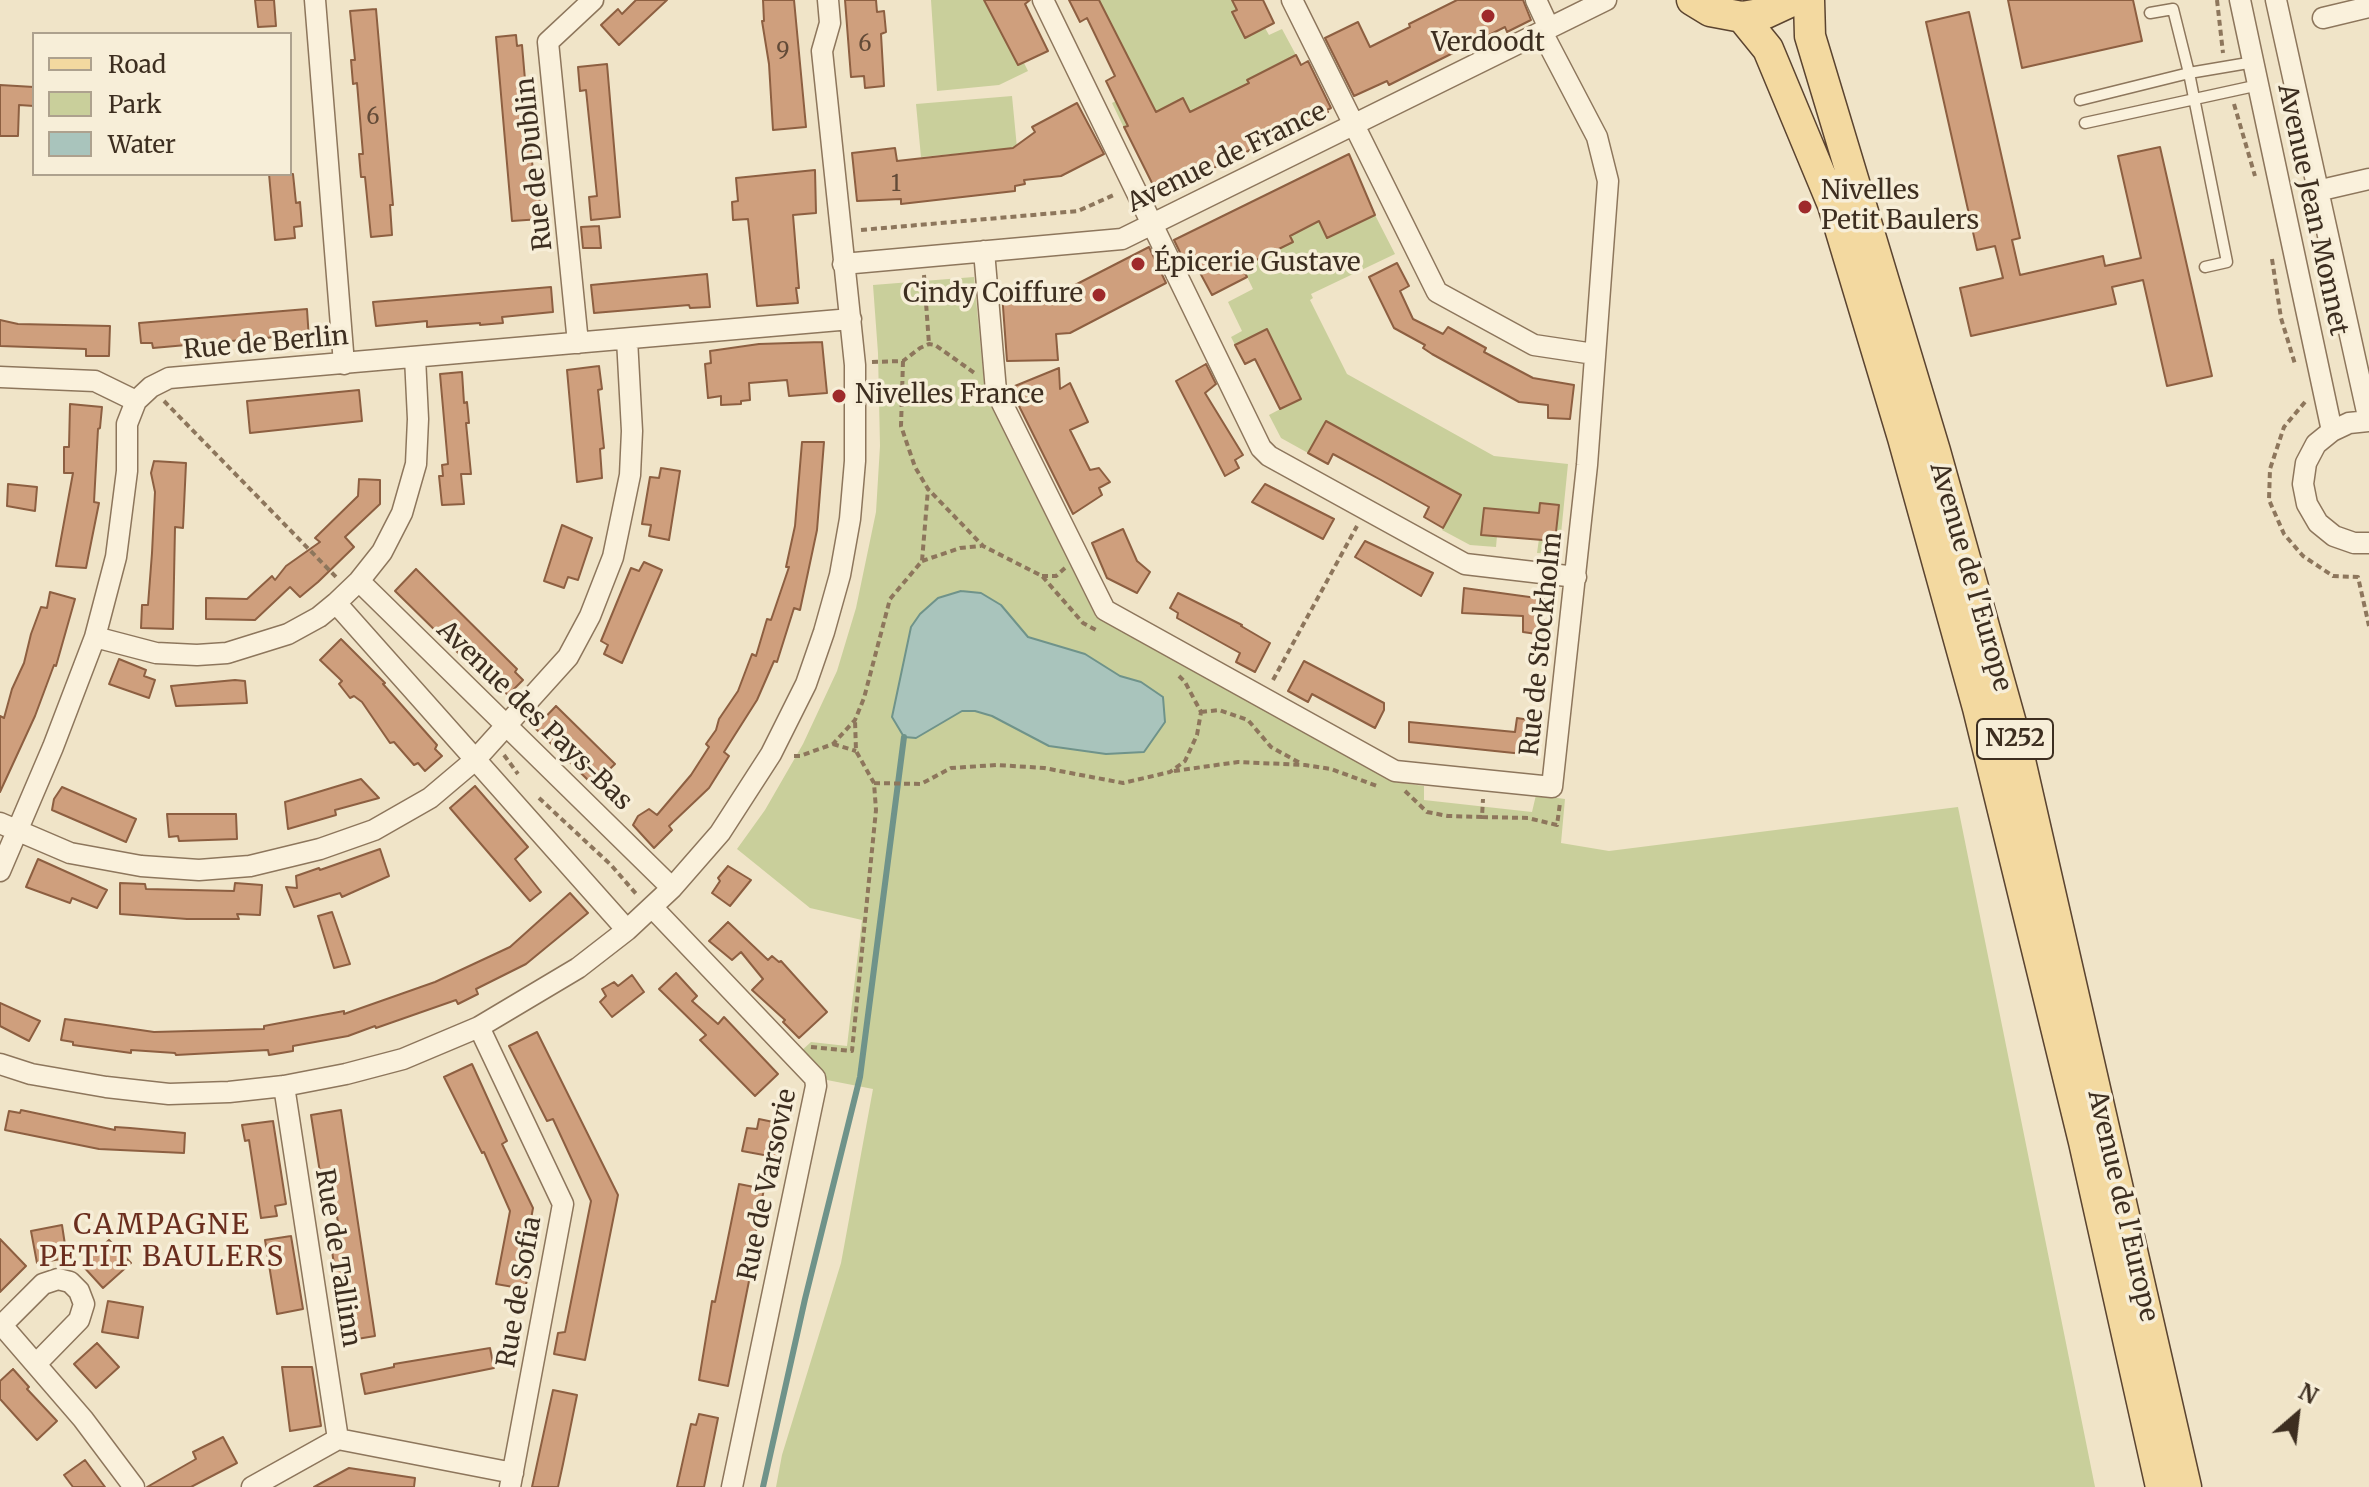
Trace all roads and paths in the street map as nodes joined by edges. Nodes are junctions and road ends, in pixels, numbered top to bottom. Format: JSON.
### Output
{"nodes":[{"id":1,"x":315,"y":0,"type":"edge"},
{"id":2,"x":593,"y":0,"type":"edge"},
{"id":3,"x":828,"y":0,"type":"edge"},
{"id":4,"x":1043,"y":0,"type":"edge"},
{"id":5,"x":1292,"y":0,"type":"edge"},
{"id":6,"x":1536,"y":0,"type":"edge"},
{"id":7,"x":1606,"y":0,"type":"edge"},
{"id":8,"x":1692,"y":0,"type":"edge"},
{"id":9,"x":1794,"y":0,"type":"edge"},
{"id":10,"x":1809,"y":0,"type":"edge"},
{"id":11,"x":2217,"y":0,"type":"edge"},
{"id":12,"x":2240,"y":0,"type":"edge"},
{"id":13,"x":2276,"y":0,"type":"edge"},
{"id":14,"x":2369,"y":7,"type":"edge"},
{"id":15,"x":2150,"y":13,"type":"dead end"},
{"id":16,"x":1742,"y":17,"type":"junction"},
{"id":17,"x":2323,"y":18,"type":"dead end"},
{"id":18,"x":1546,"y":30,"type":"junction"},
{"id":19,"x":2254,"y":62,"type":"junction"},
{"id":20,"x":2225,"y":67,"type":"junction"},
{"id":21,"x":2189,"y":73,"type":"junction"},
{"id":22,"x":2259,"y":85,"type":"junction"},
{"id":23,"x":2231,"y":91,"type":"junction"},
{"id":24,"x":2194,"y":99,"type":"junction"},
{"id":25,"x":2080,"y":100,"type":"dead end"},
{"id":26,"x":2085,"y":123,"type":"dead end"},
{"id":27,"x":1353,"y":125,"type":"junction"},
{"id":28,"x":2369,"y":179,"type":"edge"},
{"id":29,"x":2257,"y":183,"type":"dead end"},
{"id":30,"x":1133,"y":186,"type":"junction"},
{"id":31,"x":2317,"y":191,"type":"junction"},
{"id":32,"x":1151,"y":224,"type":"junction"},
{"id":33,"x":841,"y":231,"type":"junction"},
{"id":34,"x":2271,"y":249,"type":"dead end"},
{"id":35,"x":984,"y":251,"type":"junction"},
{"id":36,"x":923,"y":258,"type":"junction"},
{"id":37,"x":843,"y":264,"type":"junction"},
{"id":38,"x":2205,"y":267,"type":"dead end"},
{"id":39,"x":851,"y":319,"type":"junction"},
{"id":40,"x":627,"y":339,"type":"junction"},
{"id":41,"x":578,"y":343,"type":"junction"},
{"id":42,"x":929,"y":344,"type":"junction"},
{"id":43,"x":1594,"y":354,"type":"junction"},
{"id":44,"x":415,"y":357,"type":"junction"},
{"id":45,"x":903,"y":361,"type":"junction"},
{"id":46,"x":344,"y":364,"type":"junction"},
{"id":47,"x":855,"y":365,"type":"junction"},
{"id":48,"x":2298,"y":373,"type":"dead end"},
{"id":49,"x":0,"y":377,"type":"edge"},
{"id":50,"x":994,"y":377,"type":"junction"},
{"id":51,"x":136,"y":401,"type":"junction"},
{"id":52,"x":2306,"y":401,"type":"dead end"},
{"id":53,"x":2369,"y":421,"type":"edge"},
{"id":54,"x":2332,"y":431,"type":"junction"},
{"id":55,"x":928,"y":489,"type":"junction"},
{"id":56,"x":1366,"y":510,"type":"junction"},
{"id":57,"x":2369,"y":543,"type":"edge"},
{"id":58,"x":983,"y":546,"type":"junction"},
{"id":59,"x":922,"y":561,"type":"junction"},
{"id":60,"x":1056,"y":576,"type":"dead end"},
{"id":61,"x":1576,"y":577,"type":"junction"},
{"id":62,"x":359,"y":581,"type":"junction"},
{"id":63,"x":1056,"y":590,"type":"junction"},
{"id":64,"x":336,"y":603,"type":"junction"},
{"id":65,"x":2369,"y":626,"type":"edge"},
{"id":66,"x":1097,"y":630,"type":"dead end"},
{"id":67,"x":95,"y":637,"type":"junction"},
{"id":68,"x":1168,"y":667,"type":"dead end"},
{"id":69,"x":1264,"y":697,"type":"junction"},
{"id":70,"x":1201,"y":712,"type":"junction"},
{"id":71,"x":855,"y":720,"type":"junction"},
{"id":72,"x":506,"y":725,"type":"junction"},
{"id":73,"x":833,"y":744,"type":"junction"},
{"id":74,"x":856,"y":751,"type":"junction"},
{"id":75,"x":771,"y":754,"type":"junction"},
{"id":76,"x":475,"y":760,"type":"junction"},
{"id":77,"x":1305,"y":765,"type":"junction"},
{"id":78,"x":1171,"y":771,"type":"junction"},
{"id":79,"x":1406,"y":772,"type":"junction"},
{"id":80,"x":1484,"y":780,"type":"junction"},
{"id":81,"x":874,"y":783,"type":"junction"},
{"id":82,"x":1552,"y":787,"type":"junction"},
{"id":83,"x":1389,"y":788,"type":"dead end"},
{"id":84,"x":1482,"y":817,"type":"junction"},
{"id":85,"x":9,"y":826,"type":"edge"},
{"id":86,"x":0,"y":871,"type":"edge"},
{"id":87,"x":672,"y":888,"type":"junction"},
{"id":88,"x":652,"y":907,"type":"junction"},
{"id":89,"x":627,"y":930,"type":"junction"},
{"id":90,"x":479,"y":1027,"type":"junction"},
{"id":91,"x":798,"y":1060,"type":"junction"},
{"id":92,"x":0,"y":1064,"type":"edge"},
{"id":93,"x":284,"y":1086,"type":"junction"},
{"id":94,"x":1,"y":1324,"type":"edge"},
{"id":95,"x":37,"y":1363,"type":"junction"},
{"id":96,"x":338,"y":1439,"type":"junction"},
{"id":97,"x":512,"y":1480,"type":"edge"},
{"id":98,"x":134,"y":1487,"type":"edge"},
{"id":99,"x":252,"y":1487,"type":"edge"},
{"id":100,"x":732,"y":1487,"type":"edge"},
{"id":101,"x":2161,"y":1487,"type":"edge"},
{"id":102,"x":2186,"y":1487,"type":"edge"}],
"edges":[{"from":1,"to":46,"type":"street"},
{"from":2,"to":41,"type":"street","name":"Rue de Dublin"},
{"from":3,"to":33,"type":"street"},
{"from":4,"to":30,"type":"street"},
{"from":5,"to":27,"type":"street"},
{"from":6,"to":18,"type":"street","name":"Rue de Stockholm"},
{"from":7,"to":18,"type":"street","name":"Avenue de France"},
{"from":8,"to":16,"type":"main road"},
{"from":9,"to":16,"type":"main road"},
{"from":10,"to":102,"type":"main road","name":"Avenue de l'Europe","number":"N252"},
{"from":11,"to":20,"type":"path"},
{"from":12,"to":19,"type":"street","name":"Avenue Jean Monnet"},
{"from":13,"to":31,"type":"street","name":"Avenue Jean Monnet"},
{"from":14,"to":17,"type":"street"},
{"from":15,"to":21,"type":"lane"},
{"from":16,"to":101,"type":"main road","name":"Avenue de l'Europe","number":"N252"},
{"from":18,"to":27,"type":"street","name":"Avenue de France"},
{"from":18,"to":43,"type":"street","name":"Rue de Stockholm"},
{"from":19,"to":20,"type":"lane"},
{"from":19,"to":22,"type":"street","name":"Avenue Jean Monnet"},
{"from":20,"to":21,"type":"lane"},
{"from":21,"to":24,"type":"lane"},
{"from":21,"to":25,"type":"lane"},
{"from":22,"to":23,"type":"lane"},
{"from":22,"to":54,"type":"street","name":"Avenue Jean Monnet"},
{"from":23,"to":24,"type":"lane"},
{"from":23,"to":29,"type":"path"},
{"from":24,"to":26,"type":"lane"},
{"from":24,"to":38,"type":"lane"},
{"from":27,"to":32,"type":"street","name":"Avenue de France"},
{"from":27,"to":43,"type":"street"},
{"from":28,"to":31,"type":"street"},
{"from":30,"to":32,"type":"street"},
{"from":30,"to":33,"type":"path"},
{"from":31,"to":53,"type":"street","name":"Avenue Jean Monnet"},
{"from":32,"to":35,"type":"street","name":"Avenue de France"},
{"from":32,"to":56,"type":"street"},
{"from":33,"to":37,"type":"street"},
{"from":34,"to":48,"type":"path"},
{"from":35,"to":36,"type":"street","name":"Avenue de France"},
{"from":35,"to":50,"type":"street","name":"Rue de Stockholm"},
{"from":36,"to":37,"type":"street","name":"Avenue de France"},
{"from":36,"to":42,"type":"path"},
{"from":37,"to":39,"type":"street"},
{"from":39,"to":40,"type":"street","name":"Rue de Berlin"},
{"from":39,"to":47,"type":"street"},
{"from":40,"to":41,"type":"street","name":"Rue de Berlin"},
{"from":40,"to":72,"type":"street"},
{"from":41,"to":44,"type":"street","name":"Rue de Berlin"},
{"from":42,"to":45,"type":"path"},
{"from":42,"to":50,"type":"path"},
{"from":43,"to":61,"type":"street","name":"Rue de Stockholm"},
{"from":44,"to":46,"type":"street","name":"Rue de Berlin"},
{"from":44,"to":62,"type":"street"},
{"from":45,"to":47,"type":"path"},
{"from":45,"to":55,"type":"path"},
{"from":46,"to":51,"type":"street","name":"Rue de Berlin"},
{"from":47,"to":75,"type":"street"},
{"from":49,"to":51,"type":"street"},
{"from":50,"to":69,"type":"street","name":"Rue de Stockholm"},
{"from":51,"to":67,"type":"street"},
{"from":52,"to":65,"type":"path"},
{"from":53,"to":54,"type":"street","name":"Avenue Jean Monnet"},
{"from":54,"to":57,"type":"street"},
{"from":55,"to":58,"type":"path"},
{"from":55,"to":59,"type":"path"},
{"from":56,"to":61,"type":"street"},
{"from":56,"to":69,"type":"path"},
{"from":58,"to":59,"type":"path"},
{"from":58,"to":63,"type":"path"},
{"from":59,"to":71,"type":"path"},
{"from":60,"to":63,"type":"path"},
{"from":61,"to":82,"type":"street","name":"Rue de Stockholm"},
{"from":62,"to":64,"type":"street"},
{"from":62,"to":72,"type":"street","name":"Avenue des Pays-Bas"},
{"from":63,"to":66,"type":"path"},
{"from":64,"to":67,"type":"street"},
{"from":64,"to":76,"type":"street"},
{"from":67,"to":85,"type":"street"},
{"from":68,"to":70,"type":"path"},
{"from":69,"to":79,"type":"street","name":"Rue de Stockholm"},
{"from":70,"to":77,"type":"path"},
{"from":70,"to":78,"type":"path"},
{"from":71,"to":73,"type":"path"},
{"from":71,"to":74,"type":"path"},
{"from":72,"to":76,"type":"street"},
{"from":72,"to":87,"type":"street","name":"Avenue des Pays-Bas"},
{"from":73,"to":74,"type":"path"},
{"from":73,"to":75,"type":"path"},
{"from":74,"to":81,"type":"path"},
{"from":75,"to":87,"type":"street"},
{"from":76,"to":85,"type":"street"},
{"from":76,"to":89,"type":"street"},
{"from":77,"to":78,"type":"path"},
{"from":77,"to":83,"type":"path"},
{"from":78,"to":81,"type":"path"},
{"from":79,"to":80,"type":"street","name":"Rue de Stockholm"},
{"from":79,"to":84,"type":"path"},
{"from":80,"to":82,"type":"street","name":"Rue de Stockholm"},
{"from":80,"to":84,"type":"path"},
{"from":81,"to":91,"type":"path"},
{"from":82,"to":84,"type":"path"},
{"from":85,"to":86,"type":"street"},
{"from":87,"to":88,"type":"street"},
{"from":88,"to":89,"type":"street"},
{"from":88,"to":91,"type":"street","name":"Rue de Varsovie"},
{"from":89,"to":90,"type":"street"},
{"from":90,"to":93,"type":"street"},
{"from":90,"to":97,"type":"street","name":"Rue de Sofia"},
{"from":91,"to":100,"type":"street","name":"Rue de Varsovie"},
{"from":92,"to":93,"type":"street"},
{"from":93,"to":96,"type":"street","name":"Rue de Tallinn"},
{"from":94,"to":95,"type":"street"},
{"from":94,"to":95,"type":"street"},
{"from":95,"to":98,"type":"street"},
{"from":96,"to":97,"type":"street"},
{"from":96,"to":99,"type":"street"}]}
